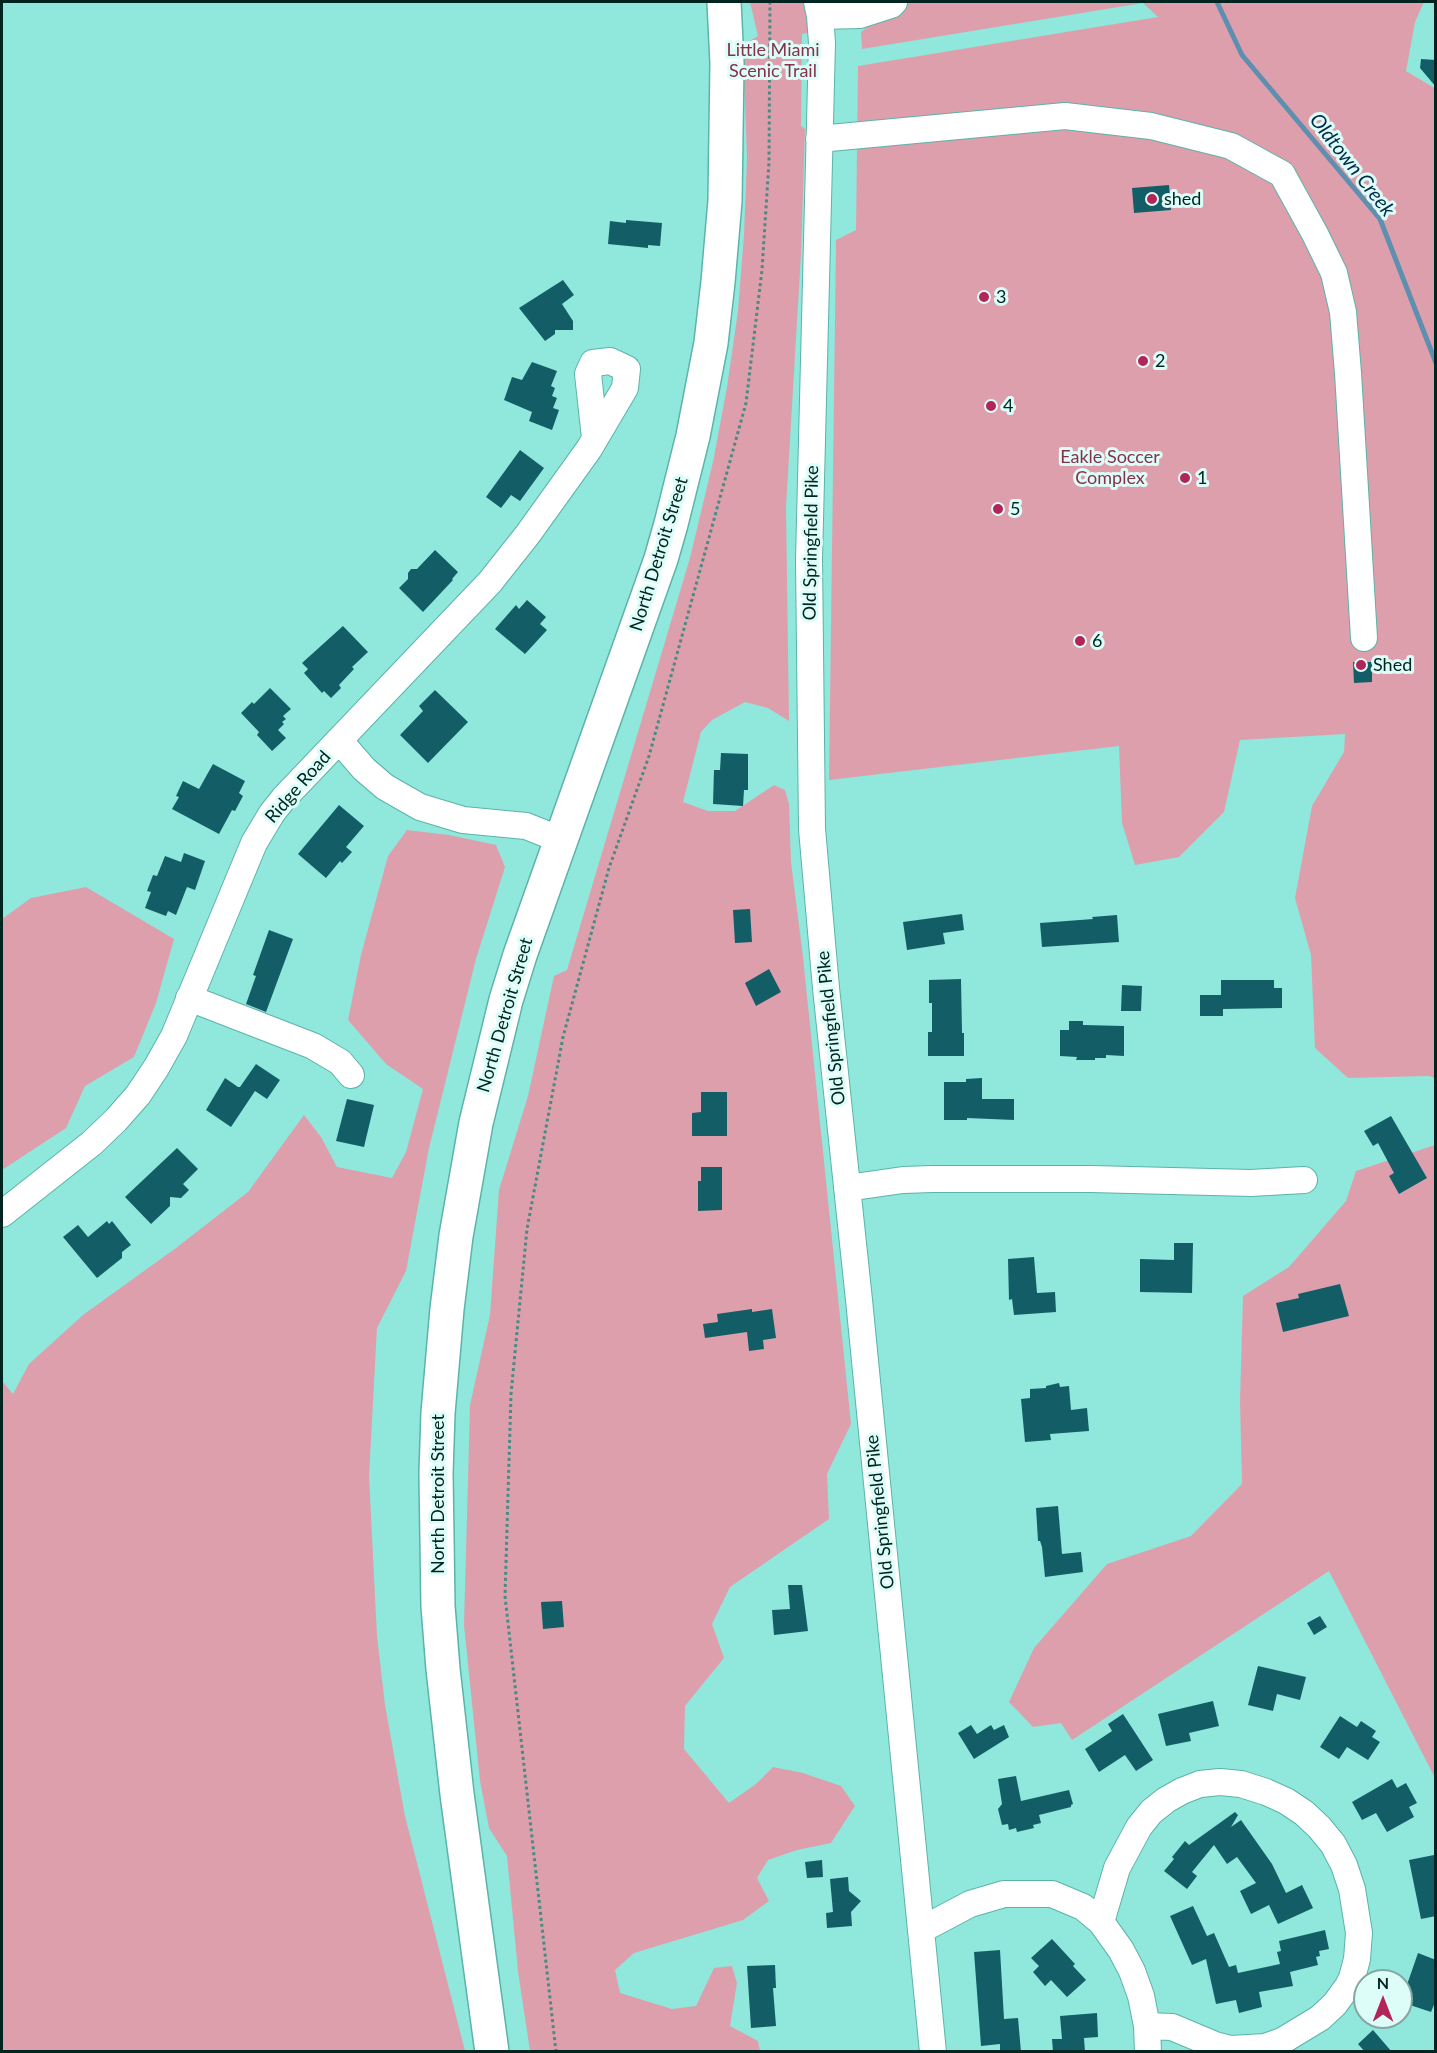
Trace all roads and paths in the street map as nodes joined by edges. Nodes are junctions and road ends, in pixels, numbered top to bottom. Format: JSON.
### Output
{"nodes":[{"id":1,"x":724,"y":2,"type":"edge"},
{"id":2,"x":771,"y":2,"type":"edge"},
{"id":3,"x":894,"y":2,"type":"edge"},
{"id":4,"x":818,"y":9,"type":"edge"},
{"id":5,"x":819,"y":146,"type":"junction"},
{"id":6,"x":595,"y":438,"type":"dead end"},
{"id":7,"x":1364,"y":638,"type":"dead end"},
{"id":8,"x":339,"y":741,"type":"junction"},
{"id":9,"x":561,"y":840,"type":"junction"},
{"id":10,"x":189,"y":998,"type":"junction"},
{"id":11,"x":351,"y":1075,"type":"dead end"},
{"id":12,"x":1304,"y":1180,"type":"dead end"},
{"id":13,"x":847,"y":1188,"type":"junction"},
{"id":14,"x":2,"y":1214,"type":"edge"},
{"id":15,"x":1101,"y":1922,"type":"junction"},
{"id":16,"x":921,"y":1929,"type":"junction"},
{"id":17,"x":1147,"y":2026,"type":"junction"},
{"id":18,"x":492,"y":2052,"type":"edge"},
{"id":19,"x":556,"y":2052,"type":"edge"},
{"id":20,"x":933,"y":2052,"type":"edge"},
{"id":21,"x":1148,"y":2052,"type":"edge"}],
"edges":[{"from":1,"to":9,"type":"highway","name":"North Detroit Street"},
{"from":2,"to":19,"type":"path"},
{"from":3,"to":4,"type":"street"},
{"from":4,"to":5,"type":"street","name":"Old Springfield Pike"},
{"from":5,"to":7,"type":"street"},
{"from":5,"to":13,"type":"street","name":"Old Springfield Pike"},
{"from":6,"to":8,"type":"street","name":"Ridge Road"},
{"from":8,"to":9,"type":"street"},
{"from":8,"to":10,"type":"street","name":"Ridge Road"},
{"from":9,"to":18,"type":"highway","name":"North Detroit Street"},
{"from":10,"to":11,"type":"street"},
{"from":10,"to":14,"type":"street","name":"Ridge Road"},
{"from":12,"to":13,"type":"street"},
{"from":13,"to":16,"type":"street","name":"Old Springfield Pike"},
{"from":15,"to":16,"type":"street"},
{"from":15,"to":17,"type":"street"},
{"from":15,"to":17,"type":"street"},
{"from":16,"to":20,"type":"street","name":"Old Springfield Pike"},
{"from":17,"to":21,"type":"street"}]}
